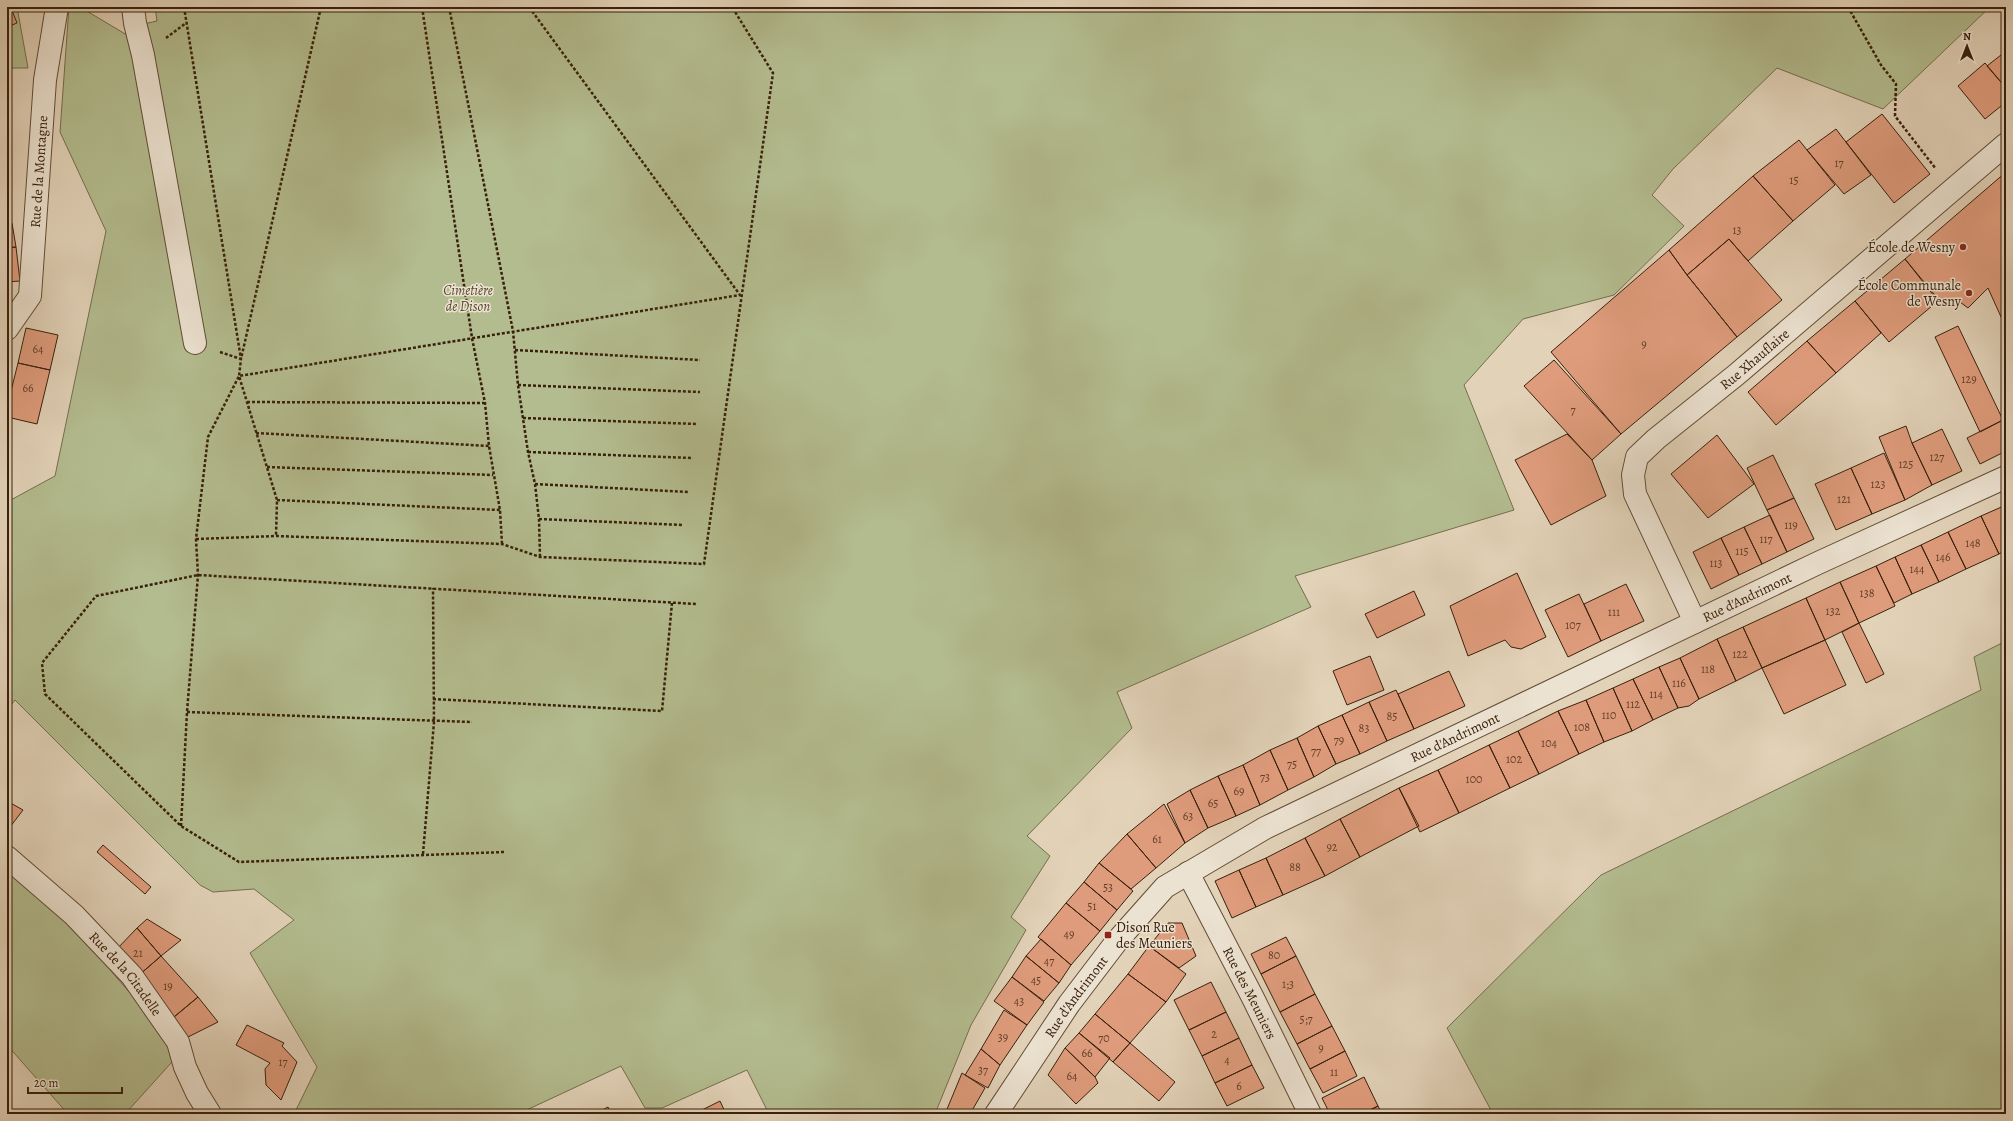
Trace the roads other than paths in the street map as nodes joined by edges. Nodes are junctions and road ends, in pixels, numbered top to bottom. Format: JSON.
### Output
{"nodes":[{"id":1,"x":56,"y":7,"type":"edge"},
{"id":2,"x":133,"y":7,"type":"edge"},
{"id":3,"x":2006,"y":144,"type":"edge"},
{"id":4,"x":7,"y":328,"type":"edge"},
{"id":5,"x":195,"y":343,"type":"road end"},
{"id":6,"x":2006,"y":477,"type":"edge"},
{"id":7,"x":1695,"y":622,"type":"junction"},
{"id":8,"x":7,"y":857,"type":"edge"},
{"id":9,"x":1188,"y":873,"type":"junction"},
{"id":10,"x":210,"y":1114,"type":"edge"},
{"id":11,"x":996,"y":1114,"type":"edge"},
{"id":12,"x":1310,"y":1114,"type":"edge"}],
"edges":[{"from":1,"to":4,"type":"street","name":"Rue de la Montagne"},
{"from":2,"to":5,"type":"street"},
{"from":3,"to":7,"type":"street","name":"Rue Xhauflaire"},
{"from":6,"to":7,"type":"street","name":"Rue d'Andrimont"},
{"from":7,"to":9,"type":"street","name":"Rue d'Andrimont"},
{"from":8,"to":10,"type":"street","name":"Rue de la Citadelle"},
{"from":9,"to":11,"type":"street","name":"Rue d'Andrimont"},
{"from":9,"to":12,"type":"street","name":"Rue des Meuniers"}]}
